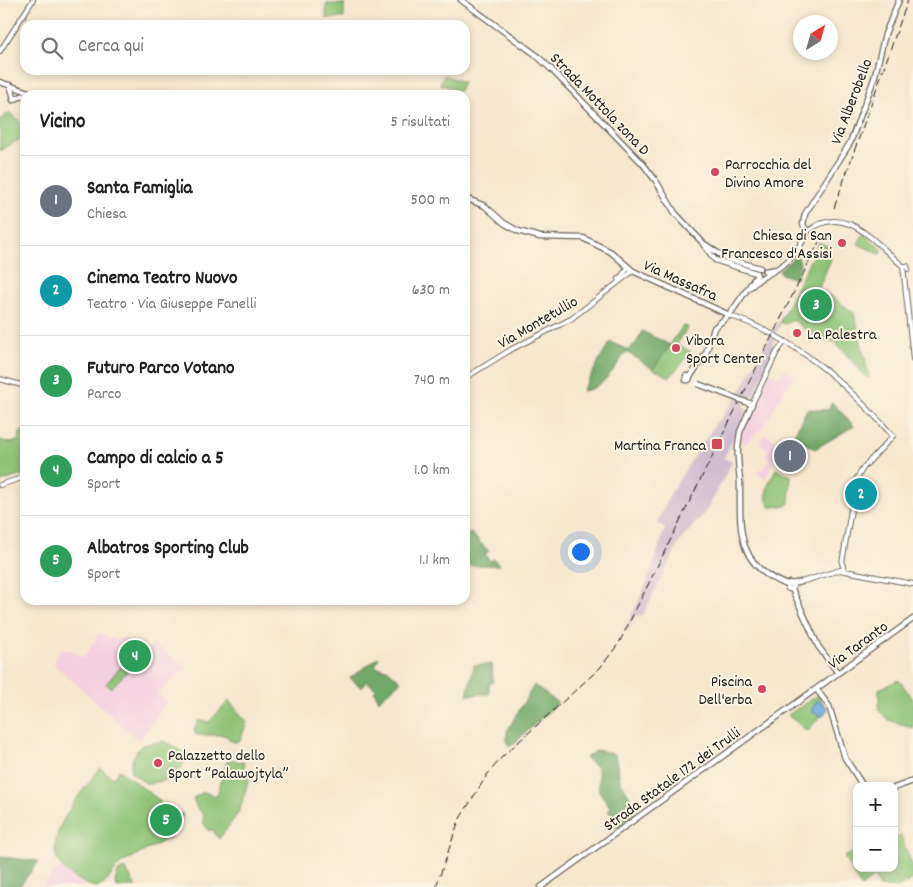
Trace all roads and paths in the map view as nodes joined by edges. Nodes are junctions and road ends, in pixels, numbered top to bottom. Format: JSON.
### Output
{"nodes":[{"id":1,"x":33,"y":0,"type":"edge"},
{"id":2,"x":461,"y":0,"type":"edge"},
{"id":3,"x":899,"y":0,"type":"edge"},
{"id":4,"x":20,"y":20,"type":"edge"},
{"id":5,"x":20,"y":20,"type":"edge"},
{"id":6,"x":0,"y":51,"type":"edge"},
{"id":7,"x":0,"y":82,"type":"edge"},
{"id":8,"x":9,"y":85,"type":"junction"},
{"id":9,"x":21,"y":88,"type":"joint"},
{"id":10,"x":25,"y":90,"type":"edge"},
{"id":11,"x":20,"y":94,"type":"edge"},
{"id":12,"x":16,"y":97,"type":"junction"},
{"id":13,"x":20,"y":97,"type":"edge"},
{"id":14,"x":470,"y":200,"type":"edge"},
{"id":15,"x":807,"y":232,"type":"junction"},
{"id":16,"x":703,"y":243,"type":"junction"},
{"id":17,"x":715,"y":252,"type":"junction"},
{"id":18,"x":711,"y":257,"type":"junction"},
{"id":19,"x":628,"y":268,"type":"junction"},
{"id":20,"x":908,"y":270,"type":"edge"},
{"id":21,"x":633,"y":271,"type":"junction"},
{"id":22,"x":761,"y":273,"type":"junction"},
{"id":23,"x":618,"y":281,"type":"junction"},
{"id":24,"x":729,"y":315,"type":"junction"},
{"id":25,"x":784,"y":341,"type":"junction"},
{"id":26,"x":913,"y":359,"type":"edge"},
{"id":27,"x":470,"y":375,"type":"edge"},
{"id":28,"x":0,"y":379,"type":"edge"},
{"id":29,"x":20,"y":385,"type":"edge"},
{"id":30,"x":752,"y":404,"type":"junction"},
{"id":31,"x":20,"y":479,"type":"edge"},
{"id":32,"x":0,"y":485,"type":"edge"},
{"id":33,"x":842,"y":563,"type":"junction"},
{"id":34,"x":836,"y":570,"type":"junction"},
{"id":35,"x":844,"y":570,"type":"junction"},
{"id":36,"x":802,"y":582,"type":"joint"},
{"id":37,"x":913,"y":584,"type":"edge"},
{"id":38,"x":791,"y":586,"type":"junction"},
{"id":39,"x":913,"y":619,"type":"edge"},
{"id":40,"x":838,"y":673,"type":"junction"},
{"id":41,"x":817,"y":690,"type":"junction"},
{"id":42,"x":913,"y":781,"type":"edge"},
{"id":43,"x":860,"y":782,"type":"edge"},
{"id":44,"x":898,"y":787,"type":"edge"},
{"id":45,"x":541,"y":887,"type":"edge"}],
"edges":[{"from":1,"to":4,"type":"street"},
{"from":2,"to":16,"type":"main road","name":"Strada Mottola zona D"},
{"from":3,"to":15,"type":"main road","name":"Via Alberobello"},
{"from":5,"to":6,"type":"street"},
{"from":7,"to":8,"type":"main road"},
{"from":8,"to":9,"type":"main road"},
{"from":8,"to":12,"type":"main road"},
{"from":9,"to":10,"type":"main road"},
{"from":11,"to":12,"type":"main road"},
{"from":12,"to":13,"type":"main road"},
{"from":14,"to":19,"type":"main road","name":"Via Massafra"},
{"from":15,"to":20,"type":"street"},
{"from":15,"to":22,"type":"main road"},
{"from":16,"to":17,"type":"main road","name":"Strada Mottola zona D"},
{"from":16,"to":18,"type":"main road","name":"Strada Mottola zona D"},
{"from":17,"to":18,"type":"main road"},
{"from":17,"to":22,"type":"main road","name":"Strada Mottola zona D"},
{"from":18,"to":22,"type":"main road"},
{"from":19,"to":21,"type":"main road","name":"Via Massafra"},
{"from":19,"to":23,"type":"street","name":"Via Montetullio"},
{"from":20,"to":26,"type":"street"},
{"from":21,"to":23,"type":"street","name":"Via Montetullio"},
{"from":21,"to":24,"type":"main road","name":"Via Massafra"},
{"from":22,"to":24,"type":"main road"},
{"from":23,"to":27,"type":"street","name":"Via Montetullio"},
{"from":24,"to":25,"type":"street","name":"Via Massafra"},
{"from":24,"to":30,"type":"main road","bridge":true},
{"from":25,"to":30,"type":"street"},
{"from":25,"to":33,"type":"street","name":"Via Massafra"},
{"from":28,"to":29,"type":"street"},
{"from":30,"to":38,"type":"main road"},
{"from":31,"to":32,"type":"street"},
{"from":33,"to":34,"type":"street"},
{"from":33,"to":35,"type":"street"},
{"from":34,"to":35,"type":"street"},
{"from":34,"to":36,"type":"street"},
{"from":35,"to":37,"type":"street"},
{"from":36,"to":38,"type":"main road"},
{"from":38,"to":40,"type":"main road"},
{"from":39,"to":40,"type":"main road","name":"Via Taranto"},
{"from":40,"to":41,"type":"main road","name":"Via Taranto"},
{"from":41,"to":43,"type":"main road"},
{"from":41,"to":45,"type":"main road","name":"Strada Statale 172 dei Trulli"},
{"from":42,"to":44,"type":"main road"}]}
